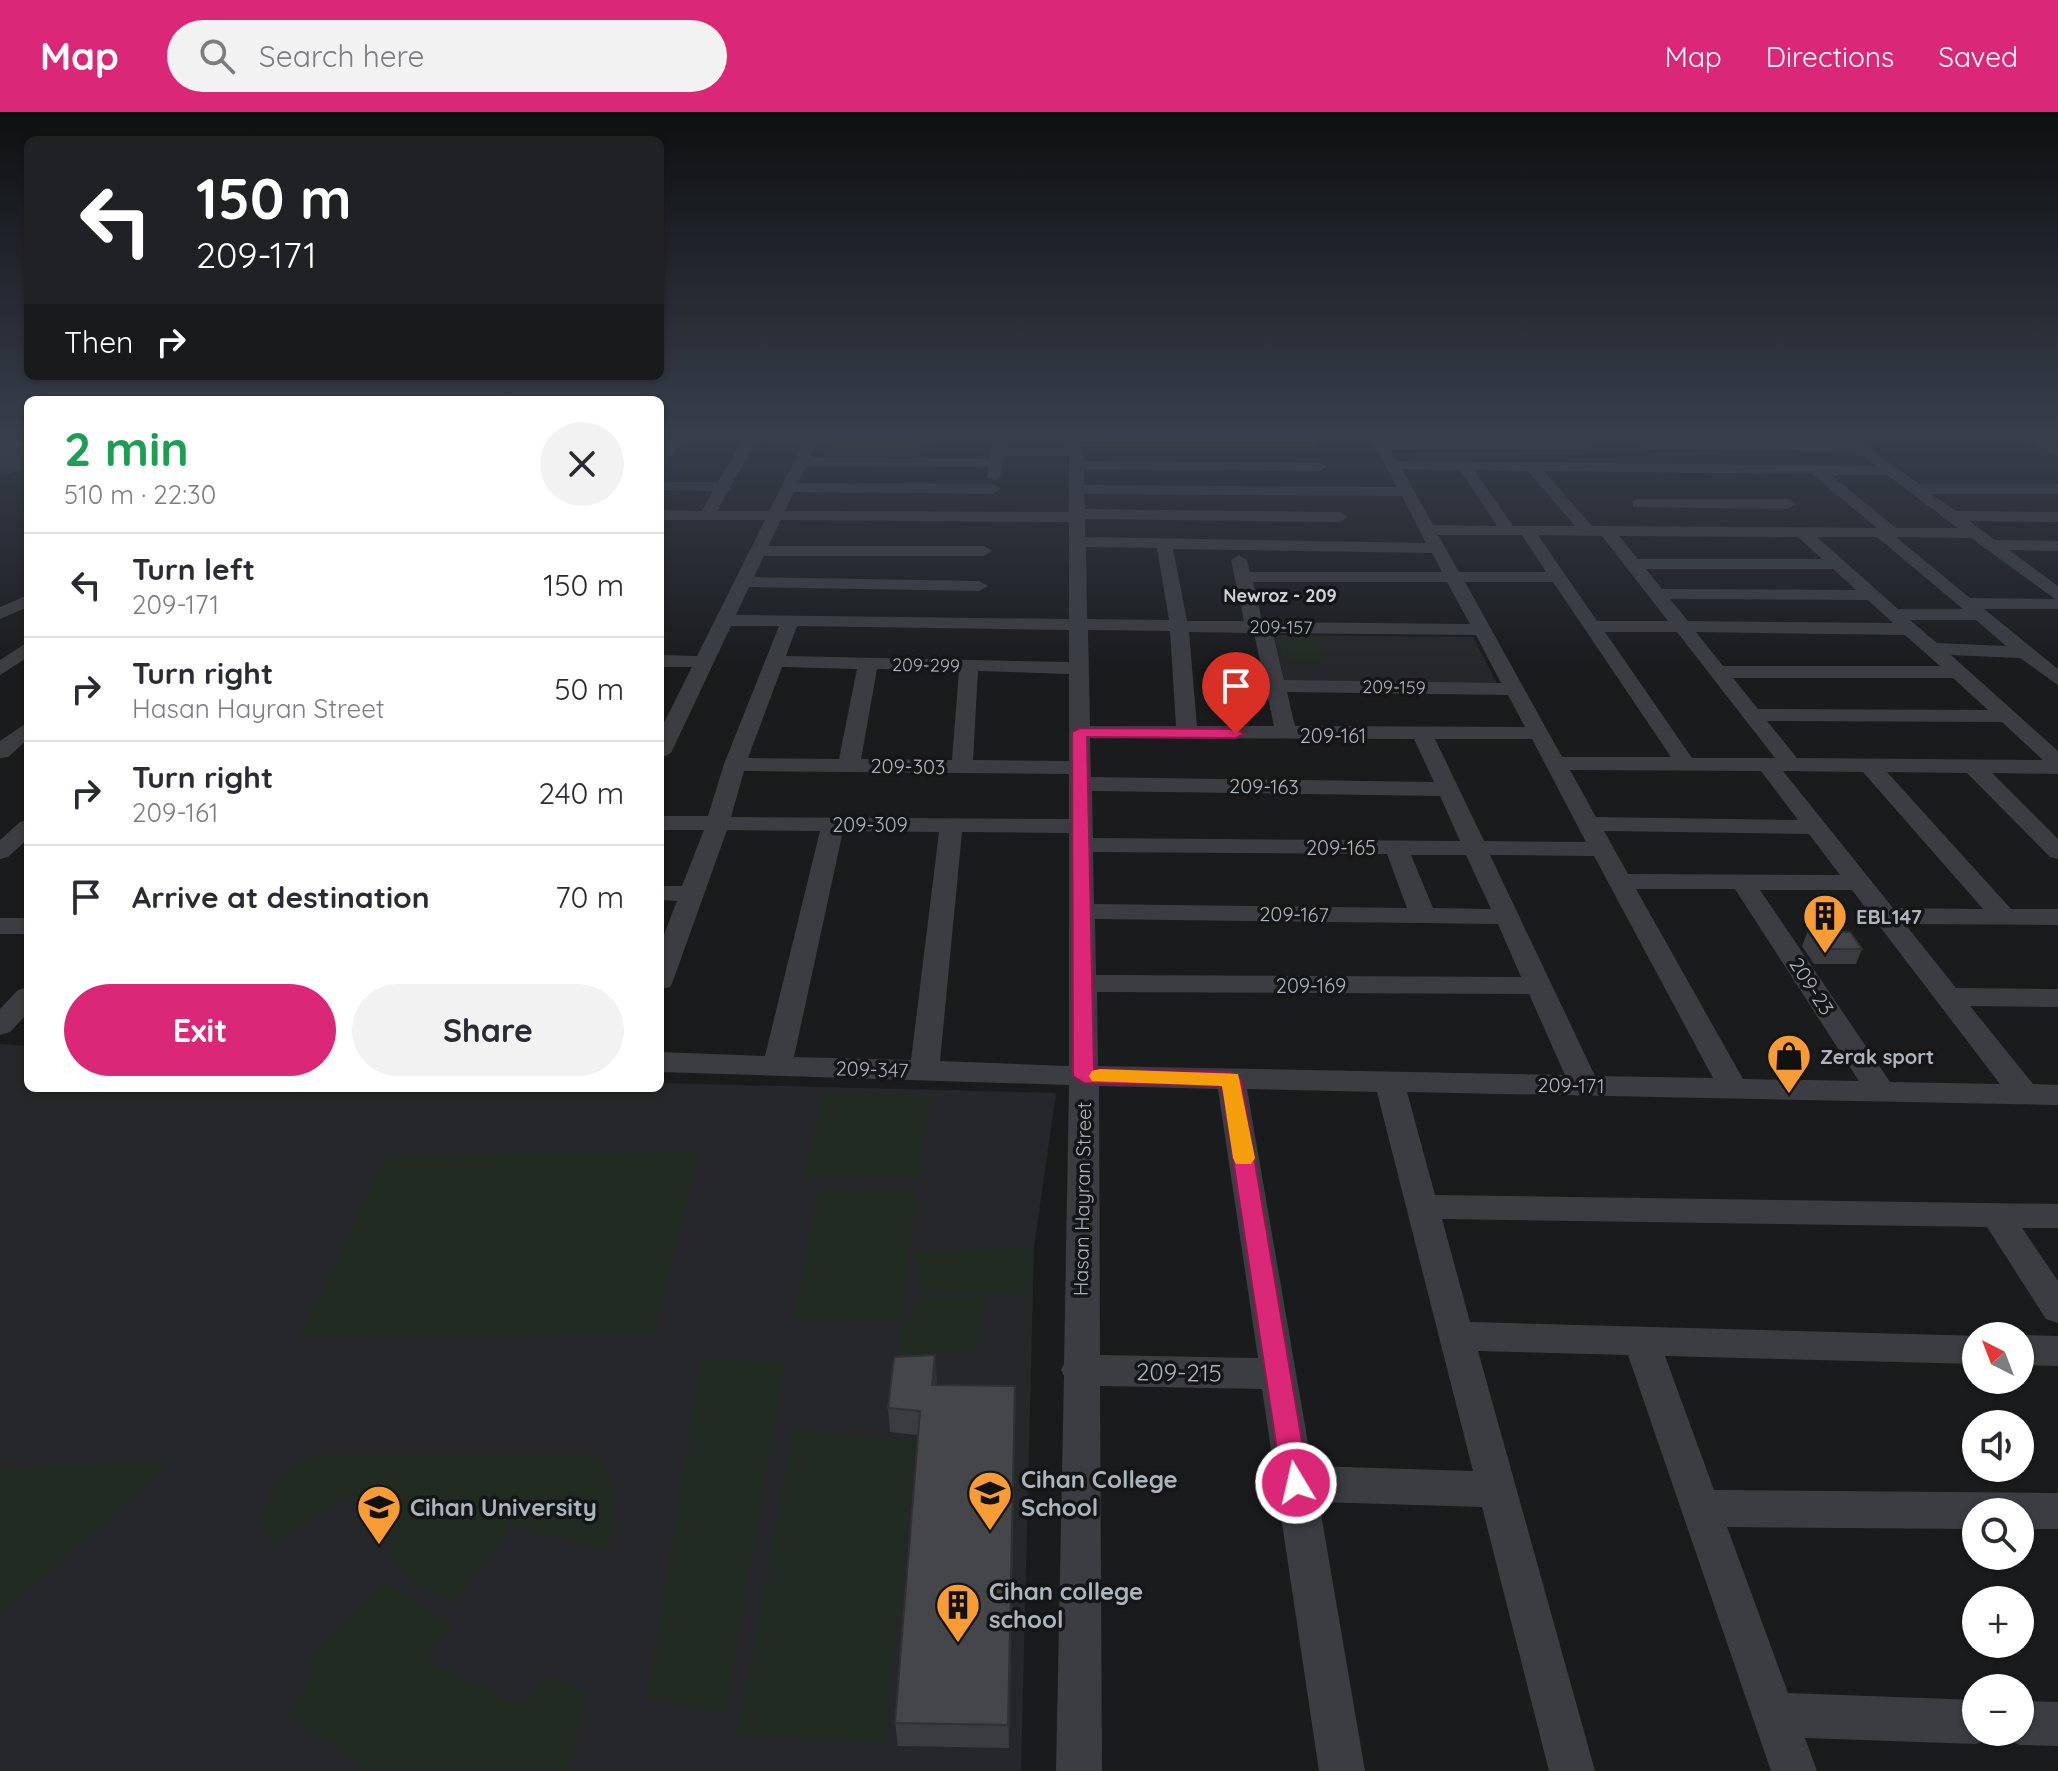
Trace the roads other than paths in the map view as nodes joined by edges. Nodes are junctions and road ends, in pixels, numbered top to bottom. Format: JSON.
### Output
{"nodes":[{"id":1,"x":989,"y":513,"type":"edge"},
{"id":2,"x":1338,"y":513,"type":"edge"},
{"id":3,"x":1418,"y":513,"type":"edge"},
{"id":4,"x":1503,"y":513,"type":"edge"},
{"id":5,"x":1580,"y":513,"type":"edge"},
{"id":6,"x":1647,"y":513,"type":"edge"},
{"id":7,"x":1796,"y":513,"type":"edge"},
{"id":8,"x":1866,"y":513,"type":"edge"},
{"id":9,"x":1948,"y":513,"type":"edge"},
{"id":10,"x":664,"y":515,"type":"edge"},
{"id":11,"x":707,"y":515,"type":"joint"},
{"id":12,"x":775,"y":516,"type":"junction"},
{"id":13,"x":1077,"y":516,"type":"junction"},
{"id":14,"x":1951,"y":516,"type":"junction"},
{"id":15,"x":988,"y":517,"type":"junction"},
{"id":16,"x":1340,"y":517,"type":"junction"},
{"id":17,"x":2058,"y":517,"type":"edge"},
{"id":18,"x":1518,"y":531,"type":"junction"},
{"id":19,"x":1598,"y":531,"type":"junction"},
{"id":20,"x":1665,"y":531,"type":"junction"},
{"id":21,"x":1812,"y":532,"type":"junction"},
{"id":22,"x":1887,"y":532,"type":"junction"},
{"id":23,"x":1976,"y":533,"type":"junction"},
{"id":24,"x":1432,"y":539,"type":"junction"},
{"id":25,"x":1077,"y":542,"type":"junction"},
{"id":26,"x":1164,"y":544,"type":"junction"},
{"id":27,"x":1236,"y":545,"type":"junction"},
{"id":28,"x":1993,"y":545,"type":"junction"},
{"id":29,"x":1352,"y":546,"type":"junction"},
{"id":30,"x":2058,"y":546,"type":"edge"},
{"id":31,"x":758,"y":551,"type":"junction"},
{"id":32,"x":984,"y":551,"type":"junction"},
{"id":33,"x":1632,"y":564,"type":"junction"},
{"id":34,"x":1836,"y":564,"type":"junction"},
{"id":35,"x":1243,"y":577,"type":"junction"},
{"id":36,"x":1452,"y":577,"type":"junction"},
{"id":37,"x":1556,"y":577,"type":"junction"},
{"id":38,"x":2038,"y":579,"type":"junction"},
{"id":39,"x":2058,"y":579,"type":"edge"},
{"id":40,"x":743,"y":582,"type":"junction"},
{"id":41,"x":1656,"y":594,"type":"junction"},
{"id":42,"x":2058,"y":594,"type":"edge"},
{"id":43,"x":1872,"y":595,"type":"junction"},
{"id":44,"x":24,"y":602,"type":"edge"},
{"id":45,"x":976,"y":604,"type":"junction"},
{"id":46,"x":2058,"y":604,"type":"edge"},
{"id":47,"x":1971,"y":609,"type":"junction"},
{"id":48,"x":24,"y":612,"type":"edge"},
{"id":49,"x":2,"y":613,"type":"edge"},
{"id":50,"x":1891,"y":614,"type":"junction"},
{"id":51,"x":725,"y":620,"type":"junction"},
{"id":52,"x":790,"y":621,"type":"junction"},
{"id":53,"x":1079,"y":624,"type":"junction"},
{"id":54,"x":1179,"y":625,"type":"junction"},
{"id":55,"x":1258,"y":626,"type":"junction"},
{"id":56,"x":1593,"y":626,"type":"junction"},
{"id":57,"x":1682,"y":629,"type":"junction"},
{"id":58,"x":1907,"y":629,"type":"junction"},
{"id":59,"x":1482,"y":630,"type":"junction"},
{"id":60,"x":1932,"y":649,"type":"junction"},
{"id":61,"x":24,"y":651,"type":"edge"},
{"id":62,"x":2025,"y":652,"type":"junction"},
{"id":63,"x":664,"y":661,"type":"edge"},
{"id":64,"x":773,"y":661,"type":"junction"},
{"id":65,"x":704,"y":662,"type":"junction"},
{"id":66,"x":868,"y":664,"type":"junction"},
{"id":67,"x":969,"y":666,"type":"junction"},
{"id":68,"x":1079,"y":668,"type":"junction"},
{"id":69,"x":0,"y":669,"type":"edge"},
{"id":70,"x":1716,"y":672,"type":"junction"},
{"id":71,"x":1956,"y":672,"type":"junction"},
{"id":72,"x":2058,"y":679,"type":"edge"},
{"id":73,"x":1274,"y":686,"type":"junction"},
{"id":74,"x":1513,"y":689,"type":"junction"},
{"id":75,"x":1753,"y":715,"type":"junction"},
{"id":76,"x":2006,"y":716,"type":"junction"},
{"id":77,"x":1080,"y":732,"type":"junction"},
{"id":78,"x":1187,"y":733,"type":"junction"},
{"id":79,"x":1538,"y":733,"type":"junction"},
{"id":80,"x":1286,"y":734,"type":"junction"},
{"id":81,"x":1423,"y":735,"type":"junction"},
{"id":82,"x":664,"y":745,"type":"edge"},
{"id":83,"x":1555,"y":763,"type":"junction"},
{"id":84,"x":735,"y":764,"type":"junction"},
{"id":85,"x":1686,"y":764,"type":"junction"},
{"id":86,"x":849,"y":765,"type":"junction"},
{"id":87,"x":1779,"y":765,"type":"junction"},
{"id":88,"x":1869,"y":765,"type":"junction"},
{"id":89,"x":2058,"y":765,"type":"edge"},
{"id":90,"x":962,"y":767,"type":"junction"},
{"id":91,"x":1974,"y":767,"type":"junction"},
{"id":92,"x":1080,"y":776,"type":"junction"},
{"id":93,"x":1448,"y":789,"type":"junction"},
{"id":94,"x":664,"y":823,"type":"edge"},
{"id":95,"x":718,"y":823,"type":"junction"},
{"id":96,"x":833,"y":824,"type":"junction"},
{"id":97,"x":1588,"y":824,"type":"junction"},
{"id":98,"x":951,"y":825,"type":"junction"},
{"id":99,"x":2032,"y":826,"type":"junction"},
{"id":100,"x":2058,"y":826,"type":"edge"},
{"id":101,"x":1815,"y":827,"type":"junction"},
{"id":102,"x":24,"y":831,"type":"edge"},
{"id":103,"x":1081,"y":835,"type":"junction"},
{"id":104,"x":1396,"y":847,"type":"junction"},
{"id":105,"x":1475,"y":848,"type":"junction"},
{"id":106,"x":1601,"y":849,"type":"junction"},
{"id":107,"x":2058,"y":852,"type":"edge"},
{"id":108,"x":0,"y":853,"type":"edge"},
{"id":109,"x":24,"y":854,"type":"edge"},
{"id":110,"x":1619,"y":881,"type":"junction"},
{"id":111,"x":1743,"y":882,"type":"junction"},
{"id":112,"x":1859,"y":883,"type":"junction"},
{"id":113,"x":664,"y":893,"type":"edge"},
{"id":114,"x":692,"y":894,"type":"junction"},
{"id":115,"x":1082,"y":911,"type":"junction"},
{"id":116,"x":1423,"y":916,"type":"junction"},
{"id":117,"x":1887,"y":916,"type":"junction"},
{"id":118,"x":2003,"y":916,"type":"junction"},
{"id":119,"x":1507,"y":917,"type":"junction"},
{"id":120,"x":2058,"y":917,"type":"edge"},
{"id":121,"x":0,"y":926,"type":"edge"},
{"id":122,"x":24,"y":926,"type":"edge"},
{"id":123,"x":664,"y":968,"type":"edge"},
{"id":124,"x":1083,"y":983,"type":"junction"},
{"id":125,"x":1539,"y":986,"type":"junction"},
{"id":126,"x":1949,"y":997,"type":"junction"},
{"id":127,"x":2058,"y":998,"type":"edge"},
{"id":128,"x":24,"y":1000,"type":"edge"},
{"id":129,"x":0,"y":1027,"type":"edge"},
{"id":130,"x":24,"y":1030,"type":"edge"},
{"id":131,"x":664,"y":1062,"type":"edge"},
{"id":132,"x":777,"y":1066,"type":"junction"},
{"id":133,"x":924,"y":1071,"type":"junction"},
{"id":134,"x":1084,"y":1076,"type":"junction"},
{"id":135,"x":1231,"y":1079,"type":"junction"},
{"id":136,"x":1389,"y":1082,"type":"junction"},
{"id":137,"x":1585,"y":1086,"type":"junction"},
{"id":138,"x":1733,"y":1088,"type":"junction"},
{"id":139,"x":1881,"y":1091,"type":"junction"},
{"id":140,"x":2024,"y":1094,"type":"junction"},
{"id":141,"x":2058,"y":1095,"type":"edge"},
{"id":142,"x":1420,"y":1207,"type":"junction"},
{"id":143,"x":1997,"y":1216,"type":"junction"},
{"id":144,"x":2058,"y":1216,"type":"edge"},
{"id":145,"x":2058,"y":1309,"type":"edge"},
{"id":146,"x":1455,"y":1336,"type":"junction"},
{"id":147,"x":1642,"y":1343,"type":"junction"},
{"id":148,"x":1962,"y":1349,"type":"edge"},
{"id":149,"x":2034,"y":1350,"type":"edge"},
{"id":150,"x":2058,"y":1351,"type":"edge"},
{"id":151,"x":1079,"y":1370,"type":"junction"},
{"id":152,"x":1278,"y":1374,"type":"junction"},
{"id":153,"x":1296,"y":1483,"type":"junction"},
{"id":154,"x":1496,"y":1490,"type":"junction"},
{"id":155,"x":1700,"y":1508,"type":"junction"},
{"id":156,"x":2058,"y":1511,"type":"edge"},
{"id":157,"x":1774,"y":1715,"type":"junction"},
{"id":158,"x":1962,"y":1722,"type":"edge"},
{"id":159,"x":2034,"y":1723,"type":"edge"},
{"id":160,"x":2058,"y":1724,"type":"edge"},
{"id":161,"x":1079,"y":1771,"type":"edge"},
{"id":162,"x":1342,"y":1771,"type":"edge"},
{"id":163,"x":1572,"y":1771,"type":"edge"},
{"id":164,"x":1794,"y":1771,"type":"edge"}],
"edges":[{"from":1,"to":15,"type":"street"},
{"from":2,"to":16,"type":"street"},
{"from":3,"to":24,"type":"street"},
{"from":4,"to":18,"type":"street"},
{"from":5,"to":19,"type":"street"},
{"from":6,"to":20,"type":"street"},
{"from":7,"to":21,"type":"street"},
{"from":8,"to":22,"type":"street"},
{"from":9,"to":14,"type":"street"},
{"from":10,"to":11,"type":"street"},
{"from":11,"to":12,"type":"street"},
{"from":12,"to":15,"type":"street"},
{"from":12,"to":31,"type":"street"},
{"from":13,"to":15,"type":"street"},
{"from":13,"to":16,"type":"street"},
{"from":13,"to":25,"type":"street","name":"Hasan Hayran Street"},
{"from":14,"to":17,"type":"street"},
{"from":14,"to":23,"type":"street"},
{"from":15,"to":32,"type":"street"},
{"from":16,"to":29,"type":"street"},
{"from":18,"to":19,"type":"street"},
{"from":18,"to":24,"type":"street"},
{"from":18,"to":37,"type":"street"},
{"from":19,"to":20,"type":"street"},
{"from":19,"to":33,"type":"street"},
{"from":20,"to":21,"type":"street"},
{"from":21,"to":22,"type":"street"},
{"from":21,"to":34,"type":"street"},
{"from":22,"to":23,"type":"street"},
{"from":22,"to":47,"type":"street"},
{"from":23,"to":28,"type":"street"},
{"from":24,"to":29,"type":"street"},
{"from":24,"to":36,"type":"street"},
{"from":25,"to":26,"type":"street"},
{"from":25,"to":53,"type":"street","name":"Hasan Hayran Street"},
{"from":26,"to":27,"type":"street"},
{"from":26,"to":54,"type":"street"},
{"from":27,"to":29,"type":"street"},
{"from":27,"to":35,"type":"street"},
{"from":28,"to":30,"type":"street"},
{"from":28,"to":38,"type":"street"},
{"from":31,"to":32,"type":"street"},
{"from":31,"to":40,"type":"street"},
{"from":32,"to":45,"type":"street"},
{"from":33,"to":34,"type":"street"},
{"from":33,"to":41,"type":"street"},
{"from":34,"to":43,"type":"street"},
{"from":35,"to":36,"type":"street"},
{"from":35,"to":55,"type":"street"},
{"from":36,"to":37,"type":"street"},
{"from":36,"to":59,"type":"street"},
{"from":37,"to":56,"type":"street"},
{"from":38,"to":39,"type":"street"},
{"from":38,"to":42,"type":"street"},
{"from":40,"to":45,"type":"street"},
{"from":40,"to":51,"type":"street"},
{"from":41,"to":43,"type":"street"},
{"from":41,"to":57,"type":"street"},
{"from":43,"to":50,"type":"street"},
{"from":44,"to":49,"type":"street"},
{"from":45,"to":52,"type":"street"},
{"from":45,"to":53,"type":"street","name":"209-157"},
{"from":46,"to":47,"type":"street"},
{"from":47,"to":50,"type":"street"},
{"from":47,"to":62,"type":"street"},
{"from":48,"to":49,"type":"street"},
{"from":50,"to":58,"type":"street"},
{"from":51,"to":52,"type":"street"},
{"from":51,"to":65,"type":"street"},
{"from":52,"to":64,"type":"street"},
{"from":53,"to":54,"type":"street","name":"209-157"},
{"from":53,"to":68,"type":"street","name":"Hasan Hayran Street"},
{"from":54,"to":55,"type":"street","name":"209-157"},
{"from":54,"to":78,"type":"street"},
{"from":55,"to":59,"type":"street","name":"209-157"},
{"from":55,"to":73,"type":"street"},
{"from":56,"to":57,"type":"street"},
{"from":56,"to":85,"type":"street"},
{"from":57,"to":58,"type":"street"},
{"from":57,"to":70,"type":"street"},
{"from":58,"to":60,"type":"street"},
{"from":59,"to":74,"type":"street"},
{"from":60,"to":62,"type":"street"},
{"from":60,"to":71,"type":"street"},
{"from":61,"to":69,"type":"street"},
{"from":62,"to":72,"type":"street"},
{"from":63,"to":65,"type":"street"},
{"from":64,"to":66,"type":"street","name":"209-299"},
{"from":64,"to":84,"type":"street"},
{"from":65,"to":82,"type":"street"},
{"from":66,"to":67,"type":"street","name":"209-299"},
{"from":66,"to":86,"type":"street"},
{"from":67,"to":68,"type":"street","name":"209-299"},
{"from":67,"to":90,"type":"street"},
{"from":68,"to":77,"type":"street","name":"Hasan Hayran Street"},
{"from":70,"to":71,"type":"street"},
{"from":70,"to":75,"type":"street"},
{"from":71,"to":76,"type":"street"},
{"from":73,"to":74,"type":"street","name":"209-159"},
{"from":73,"to":80,"type":"street"},
{"from":74,"to":79,"type":"street"},
{"from":75,"to":76,"type":"street"},
{"from":75,"to":87,"type":"street"},
{"from":76,"to":89,"type":"street"},
{"from":77,"to":78,"type":"street","name":"209-161"},
{"from":77,"to":92,"type":"street","name":"Hasan Hayran Street"},
{"from":78,"to":80,"type":"street","name":"209-161"},
{"from":79,"to":81,"type":"street","name":"209-161"},
{"from":79,"to":83,"type":"street"},
{"from":80,"to":81,"type":"street","name":"209-161"},
{"from":81,"to":93,"type":"street"},
{"from":83,"to":85,"type":"street"},
{"from":83,"to":97,"type":"street"},
{"from":84,"to":86,"type":"street","name":"209-303"},
{"from":84,"to":95,"type":"street"},
{"from":85,"to":87,"type":"street"},
{"from":86,"to":90,"type":"street","name":"209-303"},
{"from":87,"to":88,"type":"street"},
{"from":87,"to":101,"type":"street"},
{"from":88,"to":91,"type":"street"},
{"from":88,"to":118,"type":"street"},
{"from":89,"to":91,"type":"street"},
{"from":90,"to":92,"type":"street","name":"209-303"},
{"from":91,"to":99,"type":"street"},
{"from":92,"to":93,"type":"street","name":"209-163"},
{"from":92,"to":103,"type":"street","name":"Hasan Hayran Street"},
{"from":93,"to":105,"type":"street"},
{"from":94,"to":95,"type":"street","name":"209-309"},
{"from":95,"to":96,"type":"street","name":"209-309"},
{"from":95,"to":114,"type":"street"},
{"from":96,"to":98,"type":"street","name":"209-309"},
{"from":96,"to":132,"type":"street"},
{"from":97,"to":101,"type":"street"},
{"from":97,"to":106,"type":"street"},
{"from":98,"to":103,"type":"street","name":"209-309"},
{"from":98,"to":133,"type":"street"},
{"from":99,"to":100,"type":"street"},
{"from":99,"to":107,"type":"street"},
{"from":101,"to":112,"type":"street"},
{"from":102,"to":108,"type":"street"},
{"from":103,"to":104,"type":"street","name":"209-165"},
{"from":103,"to":115,"type":"street","name":"Hasan Hayran Street"},
{"from":104,"to":105,"type":"street","name":"209-165"},
{"from":104,"to":116,"type":"street"},
{"from":105,"to":106,"type":"street","name":"209-165"},
{"from":105,"to":119,"type":"street"},
{"from":106,"to":110,"type":"street"},
{"from":108,"to":109,"type":"street"},
{"from":110,"to":111,"type":"street"},
{"from":110,"to":138,"type":"street"},
{"from":111,"to":112,"type":"street"},
{"from":111,"to":139,"type":"street","name":"209-23"},
{"from":112,"to":117,"type":"street"},
{"from":113,"to":114,"type":"street"},
{"from":114,"to":123,"type":"street"},
{"from":115,"to":116,"type":"street","name":"209-167"},
{"from":115,"to":124,"type":"street","name":"Hasan Hayran Street"},
{"from":116,"to":119,"type":"street","name":"209-167"},
{"from":117,"to":118,"type":"street"},
{"from":117,"to":126,"type":"street"},
{"from":118,"to":120,"type":"street"},
{"from":119,"to":125,"type":"street"},
{"from":121,"to":122,"type":"street"},
{"from":124,"to":125,"type":"street","name":"209-169"},
{"from":124,"to":134,"type":"street","name":"Hasan Hayran Street"},
{"from":125,"to":137,"type":"street"},
{"from":126,"to":127,"type":"street"},
{"from":126,"to":140,"type":"street"},
{"from":128,"to":129,"type":"street"},
{"from":129,"to":130,"type":"street"},
{"from":131,"to":132,"type":"street","name":"209-347"},
{"from":132,"to":133,"type":"street","name":"209-347"},
{"from":133,"to":134,"type":"street","name":"209-347"},
{"from":134,"to":135,"type":"street","name":"209-171"},
{"from":134,"to":151,"type":"street","name":"Hasan Hayran Street"},
{"from":135,"to":136,"type":"street","name":"209-171"},
{"from":135,"to":152,"type":"street"},
{"from":136,"to":137,"type":"street","name":"209-171"},
{"from":136,"to":142,"type":"street"},
{"from":137,"to":138,"type":"street","name":"209-171"},
{"from":138,"to":139,"type":"street","name":"209-171"},
{"from":139,"to":140,"type":"street","name":"209-171"},
{"from":140,"to":141,"type":"street","name":"209-171"},
{"from":142,"to":143,"type":"street"},
{"from":142,"to":146,"type":"street"},
{"from":143,"to":144,"type":"street"},
{"from":143,"to":145,"type":"street"},
{"from":146,"to":147,"type":"street"},
{"from":146,"to":154,"type":"street"},
{"from":147,"to":148,"type":"street"},
{"from":147,"to":155,"type":"street"},
{"from":149,"to":150,"type":"street"},
{"from":151,"to":152,"type":"street","name":"209-215"},
{"from":151,"to":161,"type":"street","name":"Hasan Hayran Street"},
{"from":152,"to":153,"type":"street"},
{"from":153,"to":154,"type":"street"},
{"from":153,"to":162,"type":"street"},
{"from":154,"to":163,"type":"street"},
{"from":155,"to":156,"type":"street"},
{"from":155,"to":157,"type":"street"},
{"from":157,"to":158,"type":"street"},
{"from":157,"to":164,"type":"street"},
{"from":159,"to":160,"type":"street"}]}
